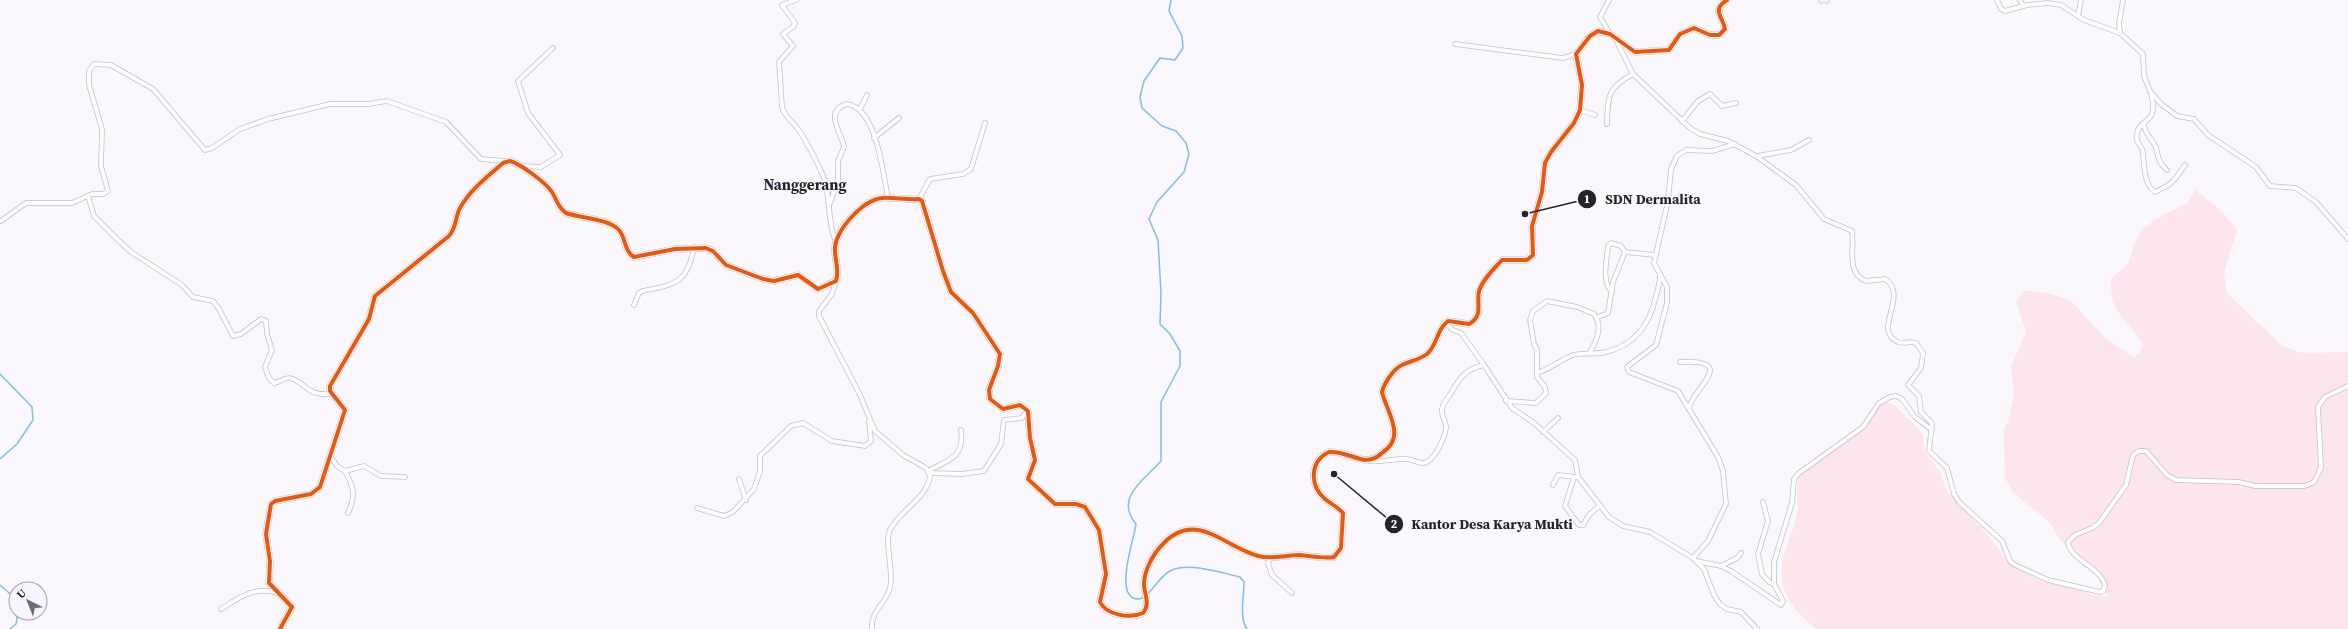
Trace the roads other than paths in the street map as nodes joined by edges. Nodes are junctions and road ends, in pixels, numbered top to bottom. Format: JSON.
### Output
{"nodes":[{"id":1,"x":796,"y":0,"type":"edge"},
{"id":2,"x":1609,"y":0,"type":"edge"},
{"id":3,"x":1727,"y":0,"type":"edge"},
{"id":4,"x":1822,"y":0,"type":"edge"},
{"id":5,"x":1826,"y":0,"type":"edge"},
{"id":6,"x":1997,"y":0,"type":"edge"},
{"id":7,"x":2020,"y":0,"type":"edge"},
{"id":8,"x":2081,"y":0,"type":"edge"},
{"id":9,"x":2123,"y":0,"type":"edge"},
{"id":10,"x":2047,"y":2,"type":"edge"},
{"id":11,"x":2023,"y":6,"type":"junction"},
{"id":12,"x":2078,"y":16,"type":"junction"},
{"id":13,"x":2120,"y":33,"type":"junction"},
{"id":14,"x":1612,"y":36,"type":"junction"},
{"id":15,"x":1455,"y":44,"type":"dead end"},
{"id":16,"x":553,"y":48,"type":"dead end"},
{"id":17,"x":1576,"y":54,"type":"junction"},
{"id":18,"x":1633,"y":74,"type":"junction"},
{"id":19,"x":2150,"y":91,"type":"junction"},
{"id":20,"x":867,"y":95,"type":"dead end"},
{"id":21,"x":1736,"y":103,"type":"dead end"},
{"id":22,"x":860,"y":109,"type":"junction"},
{"id":23,"x":1580,"y":110,"type":"junction"},
{"id":24,"x":1595,"y":115,"type":"dead end"},
{"id":25,"x":899,"y":118,"type":"dead end"},
{"id":26,"x":1682,"y":121,"type":"junction"},
{"id":27,"x":985,"y":123,"type":"dead end"},
{"id":28,"x":1607,"y":124,"type":"dead end"},
{"id":29,"x":2144,"y":125,"type":"junction"},
{"id":30,"x":874,"y":138,"type":"junction"},
{"id":31,"x":1809,"y":140,"type":"dead end"},
{"id":32,"x":1735,"y":144,"type":"junction"},
{"id":33,"x":1756,"y":156,"type":"junction"},
{"id":34,"x":507,"y":161,"type":"junction"},
{"id":35,"x":518,"y":165,"type":"junction"},
{"id":36,"x":2185,"y":165,"type":"dead end"},
{"id":37,"x":2167,"y":170,"type":"dead end"},
{"id":38,"x":88,"y":196,"type":"junction"},
{"id":39,"x":888,"y":198,"type":"junction"},
{"id":40,"x":919,"y":199,"type":"junction"},
{"id":41,"x":830,"y":206,"type":"junction"},
{"id":42,"x":1,"y":221,"type":"dead end"},
{"id":43,"x":2348,"y":239,"type":"edge"},
{"id":44,"x":836,"y":242,"type":"junction"},
{"id":45,"x":694,"y":247,"type":"junction"},
{"id":46,"x":1625,"y":252,"type":"junction"},
{"id":47,"x":1655,"y":255,"type":"junction"},
{"id":48,"x":1660,"y":275,"type":"junction"},
{"id":49,"x":836,"y":281,"type":"junction"},
{"id":50,"x":1612,"y":292,"type":"junction"},
{"id":51,"x":634,"y":305,"type":"dead end"},
{"id":52,"x":1596,"y":318,"type":"junction"},
{"id":53,"x":1445,"y":323,"type":"junction"},
{"id":54,"x":1590,"y":352,"type":"junction"},
{"id":55,"x":1680,"y":362,"type":"dead end"},
{"id":56,"x":1484,"y":365,"type":"junction"},
{"id":57,"x":1537,"y":373,"type":"junction"},
{"id":58,"x":2348,"y":386,"type":"edge"},
{"id":59,"x":333,"y":394,"type":"junction"},
{"id":60,"x":1506,"y":401,"type":"junction"},
{"id":61,"x":1689,"y":408,"type":"junction"},
{"id":62,"x":1027,"y":410,"type":"junction"},
{"id":63,"x":868,"y":416,"type":"junction"},
{"id":64,"x":1558,"y":418,"type":"dead end"},
{"id":65,"x":961,"y":430,"type":"dead end"},
{"id":66,"x":1932,"y":430,"type":"junction"},
{"id":67,"x":1543,"y":432,"type":"junction"},
{"id":68,"x":330,"y":455,"type":"junction"},
{"id":69,"x":1367,"y":460,"type":"junction"},
{"id":70,"x":345,"y":470,"type":"junction"},
{"id":71,"x":929,"y":472,"type":"junction"},
{"id":72,"x":405,"y":477,"type":"dead end"},
{"id":73,"x":1576,"y":477,"type":"junction"},
{"id":74,"x":739,"y":479,"type":"dead end"},
{"id":75,"x":1554,"y":485,"type":"dead end"},
{"id":76,"x":746,"y":500,"type":"junction"},
{"id":77,"x":1763,"y":502,"type":"dead end"},
{"id":78,"x":1599,"y":506,"type":"junction"},
{"id":79,"x":697,"y":508,"type":"dead end"},
{"id":80,"x":348,"y":513,"type":"dead end"},
{"id":81,"x":1741,"y":553,"type":"dead end"},
{"id":82,"x":1271,"y":558,"type":"junction"},
{"id":83,"x":1695,"y":559,"type":"junction"},
{"id":84,"x":1721,"y":566,"type":"junction"},
{"id":85,"x":1774,"y":584,"type":"junction"},
{"id":86,"x":278,"y":593,"type":"junction"},
{"id":87,"x":1292,"y":594,"type":"dead end"},
{"id":88,"x":221,"y":609,"type":"dead end"},
{"id":89,"x":280,"y":629,"type":"edge"},
{"id":90,"x":872,"y":629,"type":"edge"},
{"id":91,"x":1757,"y":629,"type":"edge"}],
"edges":[{"from":1,"to":41,"type":"street"},
{"from":2,"to":14,"type":"street"},
{"from":3,"to":14,"type":"street"},
{"from":4,"to":5,"type":"street"},
{"from":6,"to":11,"type":"street"},
{"from":7,"to":11,"type":"street"},
{"from":8,"to":12,"type":"street"},
{"from":9,"to":13,"type":"street"},
{"from":10,"to":11,"type":"street"},
{"from":10,"to":12,"type":"street"},
{"from":12,"to":13,"type":"street"},
{"from":13,"to":19,"type":"street"},
{"from":14,"to":17,"type":"street"},
{"from":14,"to":18,"type":"street"},
{"from":15,"to":17,"type":"street"},
{"from":16,"to":35,"type":"street"},
{"from":17,"to":23,"type":"street"},
{"from":18,"to":26,"type":"street"},
{"from":18,"to":28,"type":"street"},
{"from":19,"to":29,"type":"street"},
{"from":19,"to":43,"type":"street"},
{"from":20,"to":22,"type":"street"},
{"from":21,"to":26,"type":"street"},
{"from":22,"to":30,"type":"street"},
{"from":22,"to":41,"type":"street"},
{"from":23,"to":24,"type":"street"},
{"from":23,"to":53,"type":"street"},
{"from":25,"to":30,"type":"street"},
{"from":26,"to":32,"type":"street"},
{"from":27,"to":40,"type":"street"},
{"from":29,"to":36,"type":"street"},
{"from":29,"to":37,"type":"street"},
{"from":30,"to":39,"type":"street"},
{"from":31,"to":33,"type":"street"},
{"from":32,"to":33,"type":"street"},
{"from":32,"to":47,"type":"street"},
{"from":33,"to":66,"type":"street"},
{"from":34,"to":35,"type":"street"},
{"from":34,"to":38,"type":"street"},
{"from":34,"to":59,"type":"street"},
{"from":35,"to":45,"type":"street"},
{"from":38,"to":42,"type":"street"},
{"from":38,"to":59,"type":"street"},
{"from":39,"to":40,"type":"street"},
{"from":39,"to":44,"type":"street"},
{"from":40,"to":62,"type":"street"},
{"from":41,"to":44,"type":"street"},
{"from":44,"to":49,"type":"street"},
{"from":45,"to":49,"type":"street"},
{"from":45,"to":51,"type":"street"},
{"from":46,"to":47,"type":"street"},
{"from":46,"to":50,"type":"street"},
{"from":46,"to":50,"type":"street"},
{"from":47,"to":48,"type":"street"},
{"from":48,"to":54,"type":"street"},
{"from":48,"to":61,"type":"street"},
{"from":49,"to":63,"type":"street"},
{"from":50,"to":52,"type":"street"},
{"from":52,"to":54,"type":"street"},
{"from":52,"to":57,"type":"street"},
{"from":53,"to":56,"type":"street"},
{"from":53,"to":69,"type":"street"},
{"from":54,"to":57,"type":"street"},
{"from":55,"to":61,"type":"street"},
{"from":56,"to":60,"type":"street"},
{"from":56,"to":69,"type":"street"},
{"from":57,"to":60,"type":"street"},
{"from":58,"to":66,"type":"street"},
{"from":59,"to":68,"type":"street"},
{"from":60,"to":67,"type":"street"},
{"from":61,"to":83,"type":"street"},
{"from":62,"to":71,"type":"street"},
{"from":62,"to":82,"type":"street"},
{"from":63,"to":71,"type":"street"},
{"from":63,"to":76,"type":"street"},
{"from":64,"to":67,"type":"street"},
{"from":65,"to":71,"type":"street"},
{"from":66,"to":85,"type":"street"},
{"from":67,"to":73,"type":"street"},
{"from":68,"to":70,"type":"street"},
{"from":68,"to":86,"type":"street"},
{"from":69,"to":82,"type":"street"},
{"from":70,"to":72,"type":"street"},
{"from":70,"to":80,"type":"street"},
{"from":71,"to":90,"type":"street"},
{"from":73,"to":75,"type":"street"},
{"from":73,"to":78,"type":"street"},
{"from":73,"to":78,"type":"street"},
{"from":74,"to":76,"type":"street"},
{"from":76,"to":79,"type":"street"},
{"from":77,"to":85,"type":"street"},
{"from":78,"to":83,"type":"street"},
{"from":81,"to":84,"type":"street"},
{"from":82,"to":87,"type":"street"},
{"from":83,"to":84,"type":"street"},
{"from":83,"to":91,"type":"street"},
{"from":84,"to":85,"type":"street"},
{"from":86,"to":88,"type":"street"},
{"from":86,"to":89,"type":"street"}]}
